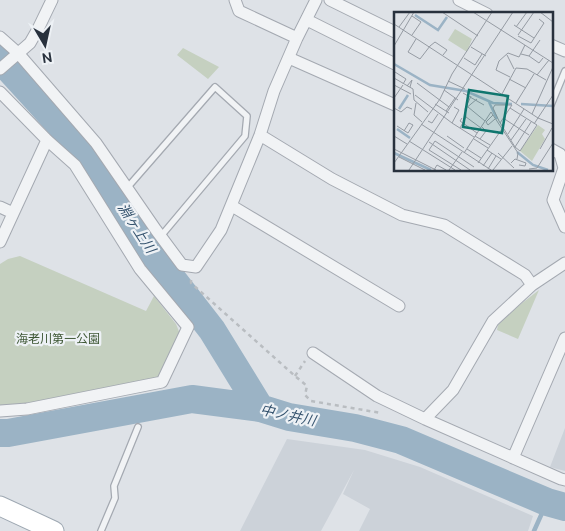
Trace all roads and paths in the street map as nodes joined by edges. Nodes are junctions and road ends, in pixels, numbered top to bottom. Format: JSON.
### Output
{"nodes":[{"id":1,"x":52,"y":0,"type":"edge"},
{"id":2,"x":235,"y":0,"type":"edge"},
{"id":3,"x":316,"y":0,"type":"edge"},
{"id":4,"x":330,"y":0,"type":"edge"},
{"id":5,"x":458,"y":0,"type":"edge"},
{"id":6,"x":483,"y":12,"type":"edge"},
{"id":7,"x":307,"y":20,"type":"junction"},
{"id":8,"x":394,"y":32,"type":"edge"},
{"id":9,"x":0,"y":37,"type":"edge"},
{"id":10,"x":298,"y":38,"type":"junction"},
{"id":11,"x":552,"y":44,"type":"edge"},
{"id":12,"x":565,"y":51,"type":"edge"},
{"id":13,"x":16,"y":54,"type":"junction"},
{"id":14,"x":289,"y":58,"type":"junction"},
{"id":15,"x":394,"y":64,"type":"edge"},
{"id":16,"x":0,"y":69,"type":"edge"},
{"id":17,"x":565,"y":71,"type":"edge"},
{"id":18,"x":0,"y":92,"type":"edge"},
{"id":19,"x":552,"y":103,"type":"edge"},
{"id":20,"x":394,"y":106,"type":"edge"},
{"id":21,"x":260,"y":135,"type":"junction"},
{"id":22,"x":47,"y":140,"type":"junction"},
{"id":23,"x":552,"y":150,"type":"edge"},
{"id":24,"x":127,"y":188,"type":"junction"},
{"id":25,"x":232,"y":206,"type":"junction"},
{"id":26,"x":0,"y":207,"type":"edge"},
{"id":27,"x":13,"y":213,"type":"junction"},
{"id":28,"x":565,"y":227,"type":"edge"},
{"id":29,"x":161,"y":236,"type":"junction"},
{"id":30,"x":0,"y":242,"type":"edge"},
{"id":31,"x":565,"y":263,"type":"edge"},
{"id":32,"x":190,"y":266,"type":"junction"},
{"id":33,"x":532,"y":285,"type":"junction"},
{"id":34,"x":400,"y":306,"type":"dead end"},
{"id":35,"x":565,"y":338,"type":"edge"},
{"id":36,"x":313,"y":353,"type":"joint"},
{"id":37,"x":294,"y":376,"type":"junction"},
{"id":38,"x":398,"y":406,"type":"junction"},
{"id":39,"x":0,"y":411,"type":"edge"},
{"id":40,"x":425,"y":419,"type":"junction"},
{"id":41,"x":138,"y":427,"type":"dead end"},
{"id":42,"x":513,"y":458,"type":"junction"},
{"id":43,"x":565,"y":480,"type":"edge"},
{"id":44,"x":0,"y":506,"type":"edge"},
{"id":45,"x":54,"y":531,"type":"edge"},
{"id":46,"x":101,"y":531,"type":"edge"}],
"edges":[{"from":1,"to":13,"type":"street"},
{"from":2,"to":10,"type":"street"},
{"from":3,"to":7,"type":"street"},
{"from":4,"to":8,"type":"street"},
{"from":5,"to":6,"type":"street"},
{"from":7,"to":10,"type":"street"},
{"from":7,"to":15,"type":"street"},
{"from":9,"to":13,"type":"street"},
{"from":10,"to":14,"type":"street"},
{"from":11,"to":12,"type":"street"},
{"from":13,"to":16,"type":"street"},
{"from":13,"to":24,"type":"street"},
{"from":14,"to":20,"type":"street"},
{"from":14,"to":21,"type":"street"},
{"from":17,"to":19,"type":"lane"},
{"from":18,"to":22,"type":"street"},
{"from":21,"to":25,"type":"street"},
{"from":21,"to":33,"type":"street"},
{"from":22,"to":27,"type":"street"},
{"from":22,"to":39,"type":"street"},
{"from":23,"to":28,"type":"street"},
{"from":24,"to":29,"type":"street"},
{"from":24,"to":29,"type":"lane"},
{"from":25,"to":32,"type":"street"},
{"from":25,"to":34,"type":"street"},
{"from":26,"to":27,"type":"street"},
{"from":27,"to":30,"type":"street"},
{"from":29,"to":32,"type":"street"},
{"from":31,"to":33,"type":"street"},
{"from":32,"to":37,"type":"path"},
{"from":33,"to":40,"type":"street"},
{"from":35,"to":42,"type":"street"},
{"from":36,"to":37,"type":"path"},
{"from":36,"to":38,"type":"street"},
{"from":37,"to":38,"type":"path"},
{"from":38,"to":40,"type":"street"},
{"from":40,"to":42,"type":"street"},
{"from":41,"to":46,"type":"lane"},
{"from":42,"to":43,"type":"street"},
{"from":44,"to":45,"type":"main road"}]}
